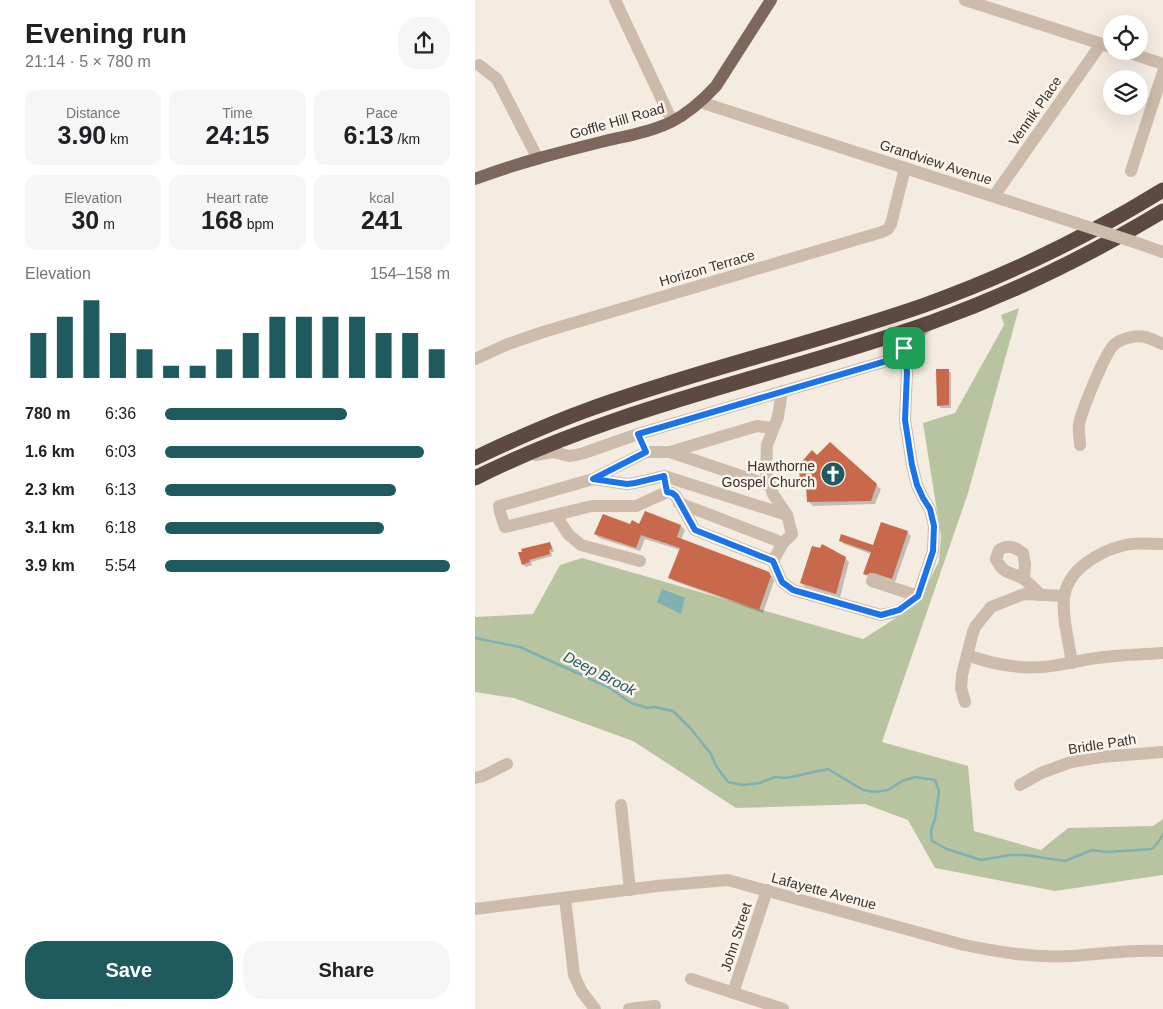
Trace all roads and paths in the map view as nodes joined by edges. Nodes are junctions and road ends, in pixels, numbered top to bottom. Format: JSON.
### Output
{"nodes":[{"id":1,"x":615,"y":0,"type":"edge"},
{"id":2,"x":771,"y":0,"type":"edge"},
{"id":3,"x":965,"y":0,"type":"edge"},
{"id":4,"x":1103,"y":44,"type":"edge"},
{"id":5,"x":1103,"y":49,"type":"edge"},
{"id":6,"x":1148,"y":59,"type":"edge"},
{"id":7,"x":1163,"y":64,"type":"edge"},
{"id":8,"x":479,"y":65,"type":"dead end"},
{"id":9,"x":1163,"y":72,"type":"edge"},
{"id":10,"x":700,"y":102,"type":"junction"},
{"id":11,"x":672,"y":121,"type":"junction"},
{"id":12,"x":538,"y":159,"type":"junction"},
{"id":13,"x":905,"y":168,"type":"junction"},
{"id":14,"x":1131,"y":171,"type":"dead end"},
{"id":15,"x":475,"y":179,"type":"edge"},
{"id":16,"x":1163,"y":182,"type":"edge"},
{"id":17,"x":1163,"y":190,"type":"edge"},
{"id":18,"x":994,"y":196,"type":"junction"},
{"id":19,"x":1163,"y":211,"type":"edge"},
{"id":20,"x":1163,"y":220,"type":"edge"},
{"id":21,"x":1100,"y":227,"type":"junction"},
{"id":22,"x":1106,"y":244,"type":"junction"},
{"id":23,"x":1163,"y":252,"type":"edge"},
{"id":24,"x":931,"y":322,"type":"junction"},
{"id":25,"x":1163,"y":344,"type":"edge"},
{"id":26,"x":904,"y":348,"type":"junction"},
{"id":27,"x":475,"y":359,"type":"edge"},
{"id":28,"x":783,"y":392,"type":"junction"},
{"id":29,"x":773,"y":428,"type":"junction"},
{"id":30,"x":638,"y":434,"type":"junction"},
{"id":31,"x":1080,"y":445,"type":"dead end"},
{"id":32,"x":646,"y":452,"type":"junction"},
{"id":33,"x":665,"y":452,"type":"junction"},
{"id":34,"x":475,"y":458,"type":"edge"},
{"id":35,"x":509,"y":462,"type":"junction"},
{"id":36,"x":664,"y":476,"type":"junction"},
{"id":37,"x":475,"y":478,"type":"edge"},
{"id":38,"x":593,"y":479,"type":"junction"},
{"id":39,"x":771,"y":486,"type":"junction"},
{"id":40,"x":667,"y":492,"type":"junction"},
{"id":41,"x":679,"y":503,"type":"junction"},
{"id":42,"x":556,"y":515,"type":"junction"},
{"id":43,"x":787,"y":515,"type":"junction"},
{"id":44,"x":783,"y":543,"type":"junction"},
{"id":45,"x":1163,"y":544,"type":"edge"},
{"id":46,"x":640,"y":561,"type":"dead end"},
{"id":47,"x":773,"y":561,"type":"junction"},
{"id":48,"x":1024,"y":579,"type":"dead end"},
{"id":49,"x":872,"y":581,"type":"dead end"},
{"id":50,"x":1041,"y":595,"type":"junction"},
{"id":51,"x":918,"y":596,"type":"junction"},
{"id":52,"x":1064,"y":596,"type":"junction"},
{"id":53,"x":1163,"y":654,"type":"edge"},
{"id":54,"x":967,"y":655,"type":"junction"},
{"id":55,"x":1072,"y":663,"type":"junction"},
{"id":56,"x":965,"y":702,"type":"dead end"},
{"id":57,"x":1163,"y":752,"type":"edge"},
{"id":58,"x":507,"y":764,"type":"dead end"},
{"id":59,"x":475,"y":778,"type":"edge"},
{"id":60,"x":1020,"y":785,"type":"dead end"},
{"id":61,"x":621,"y":806,"type":"dead end"},
{"id":62,"x":630,"y":890,"type":"junction"},
{"id":63,"x":767,"y":890,"type":"junction"},
{"id":64,"x":565,"y":898,"type":"junction"},
{"id":65,"x":475,"y":909,"type":"edge"},
{"id":66,"x":1163,"y":951,"type":"edge"},
{"id":67,"x":691,"y":979,"type":"dead end"},
{"id":68,"x":733,"y":993,"type":"junction"},
{"id":69,"x":760,"y":1005,"type":"edge"},
{"id":70,"x":655,"y":1006,"type":"dead end"},
{"id":71,"x":595,"y":1009,"type":"edge"},
{"id":72,"x":629,"y":1009,"type":"edge"},
{"id":73,"x":783,"y":1009,"type":"edge"}],
"edges":[{"from":1,"to":11,"type":"street"},
{"from":2,"to":10,"type":"main road","name":"Goffle Hill Road"},
{"from":3,"to":4,"type":"street"},
{"from":5,"to":18,"type":"street","name":"Vennik Place"},
{"from":6,"to":7,"type":"street"},
{"from":8,"to":12,"type":"street"},
{"from":9,"to":14,"type":"street"},
{"from":10,"to":11,"type":"main road","name":"Goffle Hill Road"},
{"from":10,"to":13,"type":"street","name":"Grandview Avenue"},
{"from":11,"to":12,"type":"main road","name":"Goffle Hill Road"},
{"from":12,"to":15,"type":"main road","name":"Goffle Hill Road"},
{"from":13,"to":18,"type":"street","name":"Grandview Avenue"},
{"from":13,"to":27,"type":"street","name":"Horizon Terrace"},
{"from":16,"to":21,"type":"street"},
{"from":17,"to":21,"type":"highway"},
{"from":18,"to":23,"type":"street","name":"Grandview Avenue","bridge":true},
{"from":19,"to":22,"type":"highway"},
{"from":20,"to":22,"type":"highway"},
{"from":21,"to":34,"type":"highway"},
{"from":22,"to":24,"type":"highway"},
{"from":24,"to":26,"type":"street"},
{"from":24,"to":35,"type":"highway"},
{"from":25,"to":31,"type":"street"},
{"from":26,"to":28,"type":"street"},
{"from":26,"to":51,"type":"street"},
{"from":28,"to":29,"type":"street"},
{"from":28,"to":30,"type":"street"},
{"from":29,"to":33,"type":"street"},
{"from":29,"to":39,"type":"street"},
{"from":30,"to":32,"type":"street"},
{"from":30,"to":35,"type":"street"},
{"from":32,"to":33,"type":"street"},
{"from":32,"to":38,"type":"street"},
{"from":33,"to":36,"type":"street"},
{"from":33,"to":39,"type":"street"},
{"from":35,"to":37,"type":"highway"},
{"from":36,"to":38,"type":"street"},
{"from":36,"to":40,"type":"street"},
{"from":36,"to":43,"type":"street"},
{"from":38,"to":42,"type":"street"},
{"from":39,"to":43,"type":"street"},
{"from":40,"to":41,"type":"street"},
{"from":40,"to":42,"type":"street"},
{"from":41,"to":44,"type":"street"},
{"from":41,"to":47,"type":"street"},
{"from":42,"to":46,"type":"street"},
{"from":43,"to":44,"type":"street"},
{"from":44,"to":47,"type":"street"},
{"from":45,"to":52,"type":"street"},
{"from":47,"to":51,"type":"street"},
{"from":48,"to":50,"type":"street"},
{"from":49,"to":51,"type":"street"},
{"from":50,"to":52,"type":"street"},
{"from":50,"to":54,"type":"street"},
{"from":52,"to":55,"type":"street"},
{"from":53,"to":55,"type":"street"},
{"from":54,"to":55,"type":"street"},
{"from":54,"to":56,"type":"street"},
{"from":57,"to":60,"type":"street","name":"Bridle Path"},
{"from":58,"to":59,"type":"street"},
{"from":61,"to":62,"type":"street"},
{"from":62,"to":63,"type":"street","name":"Lafayette Avenue"},
{"from":62,"to":64,"type":"street","name":"Lafayette Avenue"},
{"from":63,"to":66,"type":"street","name":"Lafayette Avenue"},
{"from":63,"to":68,"type":"street","name":"John Street"},
{"from":64,"to":65,"type":"street","name":"Lafayette Avenue"},
{"from":64,"to":71,"type":"street"},
{"from":67,"to":68,"type":"street"},
{"from":68,"to":69,"type":"street"},
{"from":69,"to":73,"type":"street"},
{"from":70,"to":72,"type":"street"}]}
